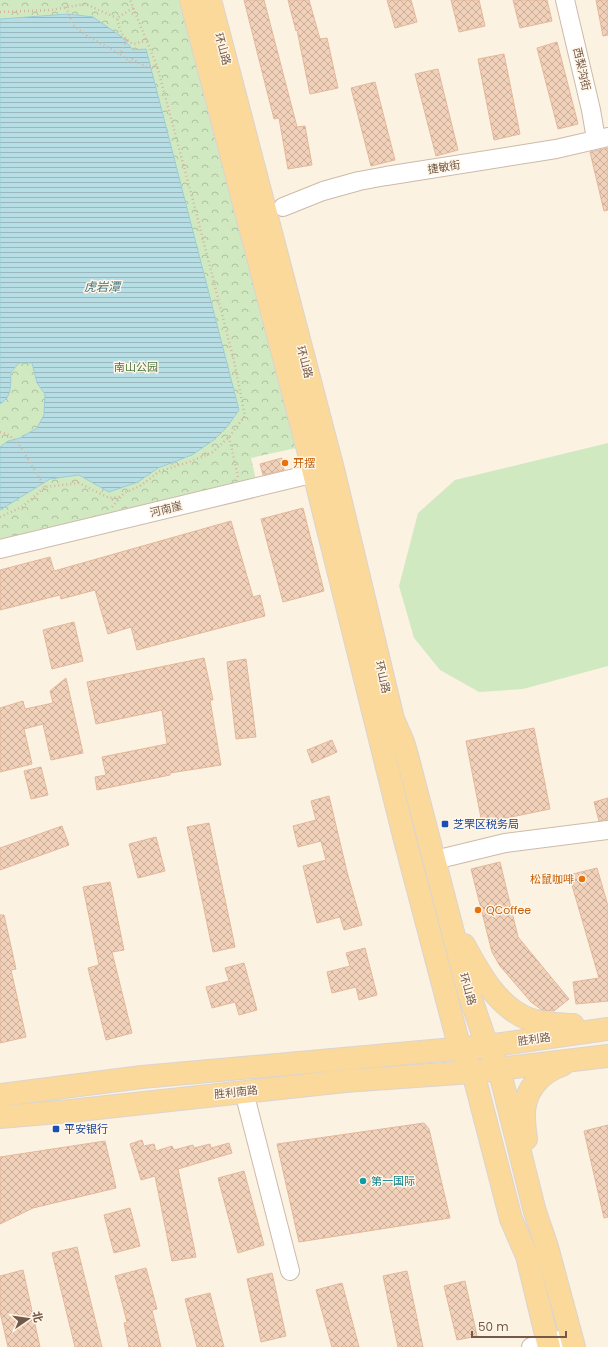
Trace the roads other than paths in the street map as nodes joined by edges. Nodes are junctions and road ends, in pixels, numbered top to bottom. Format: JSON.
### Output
{"nodes":[{"id":1,"x":191,"y":0,"type":"edge"},
{"id":2,"x":210,"y":0,"type":"edge"},
{"id":3,"x":565,"y":0,"type":"edge"},
{"id":4,"x":602,"y":138,"type":"edge"},
{"id":5,"x":283,"y":207,"type":"dead end"},
{"id":6,"x":323,"y":471,"type":"junction"},
{"id":7,"x":0,"y":549,"type":"edge"},
{"id":8,"x":408,"y":759,"type":"junction"},
{"id":9,"x":386,"y":765,"type":"junction"},
{"id":10,"x":608,"y":830,"type":"edge"},
{"id":11,"x":435,"y":860,"type":"junction"},
{"id":12,"x":444,"y":896,"type":"junction"},
{"id":13,"x":608,"y":1028,"type":"edge"},
{"id":14,"x":487,"y":1046,"type":"junction"},
{"id":15,"x":460,"y":1049,"type":"junction"},
{"id":16,"x":608,"y":1056,"type":"edge"},
{"id":17,"x":578,"y":1060,"type":"junction"},
{"id":18,"x":499,"y":1069,"type":"junction"},
{"id":19,"x":473,"y":1072,"type":"junction"},
{"id":20,"x":244,"y":1092,"type":"junction"},
{"id":21,"x":0,"y":1095,"type":"edge"},
{"id":22,"x":0,"y":1117,"type":"edge"},
{"id":23,"x":532,"y":1198,"type":"junction"},
{"id":24,"x":290,"y":1271,"type":"dead end"},
{"id":25,"x":573,"y":1342,"type":"edge"},
{"id":26,"x":542,"y":1346,"type":"edge"}],
"edges":[{"from":1,"to":6,"type":"main road","name":"环山路"},
{"from":2,"to":6,"type":"main road","name":"环山路"},
{"from":3,"to":4,"type":"street","name":"西梨沟街"},
{"from":4,"to":5,"type":"street","name":"捷敏街"},
{"from":6,"to":7,"type":"street","name":"河南崖"},
{"from":6,"to":8,"type":"main road","name":"环山路"},
{"from":6,"to":9,"type":"main road","name":"环山路"},
{"from":8,"to":9,"type":"main road"},
{"from":8,"to":11,"type":"main road","name":"环山路"},
{"from":9,"to":15,"type":"main road","name":"环山路"},
{"from":10,"to":11,"type":"street"},
{"from":11,"to":12,"type":"main road","name":"环山路"},
{"from":12,"to":13,"type":"main road"},
{"from":12,"to":14,"type":"main road","name":"环山路"},
{"from":13,"to":14,"type":"main road","name":"胜利路"},
{"from":14,"to":15,"type":"main road","name":"胜利路"},
{"from":14,"to":18,"type":"main road","name":"环山路"},
{"from":15,"to":19,"type":"main road","name":"环山路"},
{"from":15,"to":21,"type":"main road","name":"胜利南路"},
{"from":16,"to":17,"type":"main road"},
{"from":17,"to":18,"type":"main road"},
{"from":17,"to":23,"type":"main road"},
{"from":18,"to":19,"type":"main road"},
{"from":18,"to":23,"type":"main road","name":"环山路"},
{"from":19,"to":20,"type":"main road","name":"胜利南路"},
{"from":19,"to":26,"type":"main road","name":"环山路"},
{"from":20,"to":22,"type":"main road","name":"胜利南路"},
{"from":20,"to":24,"type":"street"},
{"from":23,"to":25,"type":"main road","name":"环山路"},
{"from":25,"to":26,"type":"street"}]}
